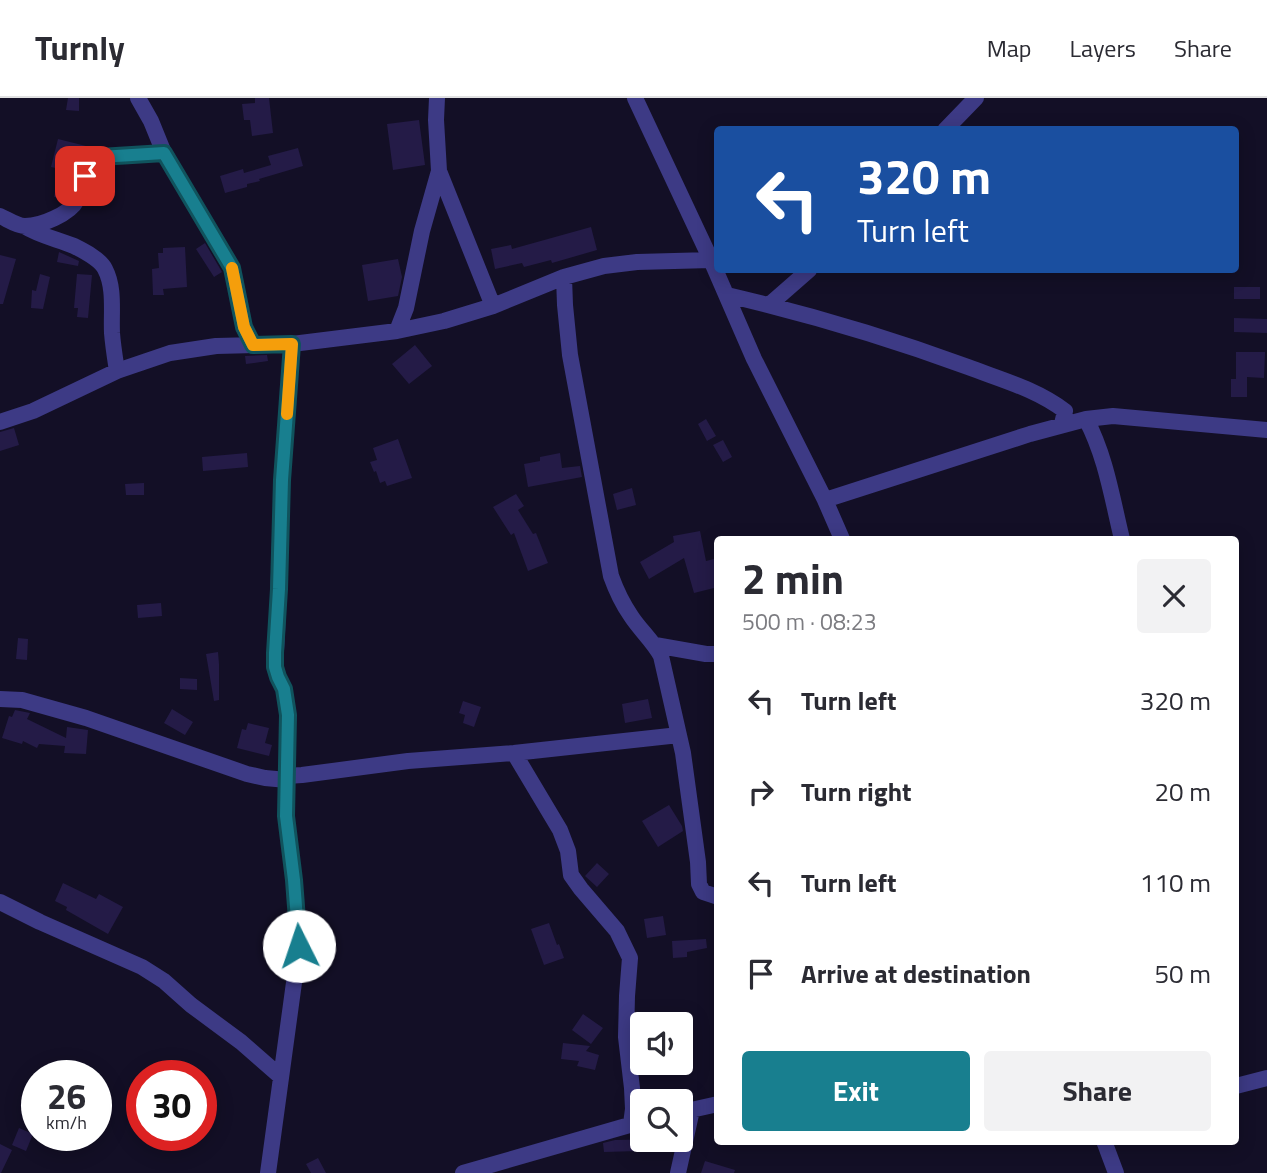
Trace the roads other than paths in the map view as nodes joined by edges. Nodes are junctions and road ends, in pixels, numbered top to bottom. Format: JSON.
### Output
{"nodes":[{"id":1,"x":138,"y":98,"type":"edge"},
{"id":2,"x":437,"y":98,"type":"edge"},
{"id":3,"x":635,"y":98,"type":"edge"},
{"id":4,"x":976,"y":98,"type":"edge"},
{"id":5,"x":949,"y":126,"type":"edge"},
{"id":6,"x":164,"y":153,"type":"junction"},
{"id":7,"x":439,"y":171,"type":"junction"},
{"id":8,"x":0,"y":216,"type":"edge"},
{"id":9,"x":24,"y":226,"type":"junction"},
{"id":10,"x":711,"y":260,"type":"junction"},
{"id":11,"x":714,"y":267,"type":"edge"},
{"id":12,"x":717,"y":273,"type":"edge"},
{"id":13,"x":806,"y":273,"type":"edge"},
{"id":14,"x":564,"y":277,"type":"junction"},
{"id":15,"x":727,"y":295,"type":"junction"},
{"id":16,"x":769,"y":305,"type":"junction"},
{"id":17,"x":493,"y":306,"type":"junction"},
{"id":18,"x":397,"y":331,"type":"junction"},
{"id":19,"x":292,"y":344,"type":"junction"},
{"id":20,"x":253,"y":345,"type":"junction"},
{"id":21,"x":117,"y":371,"type":"junction"},
{"id":22,"x":1086,"y":419,"type":"junction"},
{"id":23,"x":0,"y":422,"type":"edge"},
{"id":24,"x":1062,"y":424,"type":"junction"},
{"id":25,"x":1267,"y":430,"type":"edge"},
{"id":26,"x":825,"y":500,"type":"junction"},
{"id":27,"x":841,"y":536,"type":"edge"},
{"id":28,"x":1121,"y":536,"type":"edge"},
{"id":29,"x":655,"y":645,"type":"junction"},
{"id":30,"x":714,"y":653,"type":"edge"},
{"id":31,"x":0,"y":699,"type":"edge"},
{"id":32,"x":680,"y":735,"type":"junction"},
{"id":33,"x":514,"y":753,"type":"junction"},
{"id":34,"x":287,"y":778,"type":"junction"},
{"id":35,"x":714,"y":896,"type":"edge"},
{"id":36,"x":0,"y":902,"type":"edge"},
{"id":37,"x":281,"y":1077,"type":"junction"},
{"id":38,"x":1267,"y":1078,"type":"edge"},
{"id":39,"x":1239,"y":1085,"type":"edge"},
{"id":40,"x":632,"y":1089,"type":"edge"},
{"id":41,"x":714,"y":1105,"type":"edge"},
{"id":42,"x":693,"y":1110,"type":"edge"},
{"id":43,"x":630,"y":1125,"type":"edge"},
{"id":44,"x":1106,"y":1145,"type":"edge"},
{"id":45,"x":681,"y":1152,"type":"edge"},
{"id":46,"x":268,"y":1173,"type":"edge"},
{"id":47,"x":463,"y":1173,"type":"edge"},
{"id":48,"x":678,"y":1173,"type":"edge"},
{"id":49,"x":1116,"y":1173,"type":"edge"}],
"edges":[{"from":1,"to":6,"type":"street"},
{"from":2,"to":7,"type":"street"},
{"from":3,"to":10,"type":"street"},
{"from":4,"to":5,"type":"street"},
{"from":6,"to":9,"type":"street"},
{"from":6,"to":20,"type":"street"},
{"from":7,"to":17,"type":"street"},
{"from":7,"to":18,"type":"street"},
{"from":8,"to":9,"type":"street"},
{"from":9,"to":21,"type":"street"},
{"from":10,"to":11,"type":"street"},
{"from":10,"to":14,"type":"street"},
{"from":12,"to":15,"type":"street"},
{"from":13,"to":16,"type":"street"},
{"from":14,"to":17,"type":"street"},
{"from":14,"to":29,"type":"street"},
{"from":15,"to":16,"type":"street"},
{"from":15,"to":26,"type":"street"},
{"from":16,"to":24,"type":"street"},
{"from":17,"to":18,"type":"street"},
{"from":18,"to":19,"type":"street"},
{"from":19,"to":20,"type":"street"},
{"from":19,"to":34,"type":"street"},
{"from":20,"to":21,"type":"street"},
{"from":21,"to":23,"type":"street"},
{"from":22,"to":24,"type":"street"},
{"from":22,"to":25,"type":"street"},
{"from":22,"to":28,"type":"street"},
{"from":24,"to":26,"type":"street"},
{"from":26,"to":27,"type":"street"},
{"from":29,"to":30,"type":"street"},
{"from":29,"to":32,"type":"street"},
{"from":31,"to":34,"type":"street"},
{"from":32,"to":33,"type":"street"},
{"from":32,"to":35,"type":"street"},
{"from":33,"to":34,"type":"street"},
{"from":33,"to":40,"type":"street"},
{"from":34,"to":37,"type":"street"},
{"from":36,"to":37,"type":"street"},
{"from":37,"to":46,"type":"street"},
{"from":38,"to":39,"type":"street"},
{"from":41,"to":42,"type":"street"},
{"from":43,"to":47,"type":"street"},
{"from":44,"to":49,"type":"street"},
{"from":45,"to":48,"type":"street"}]}
